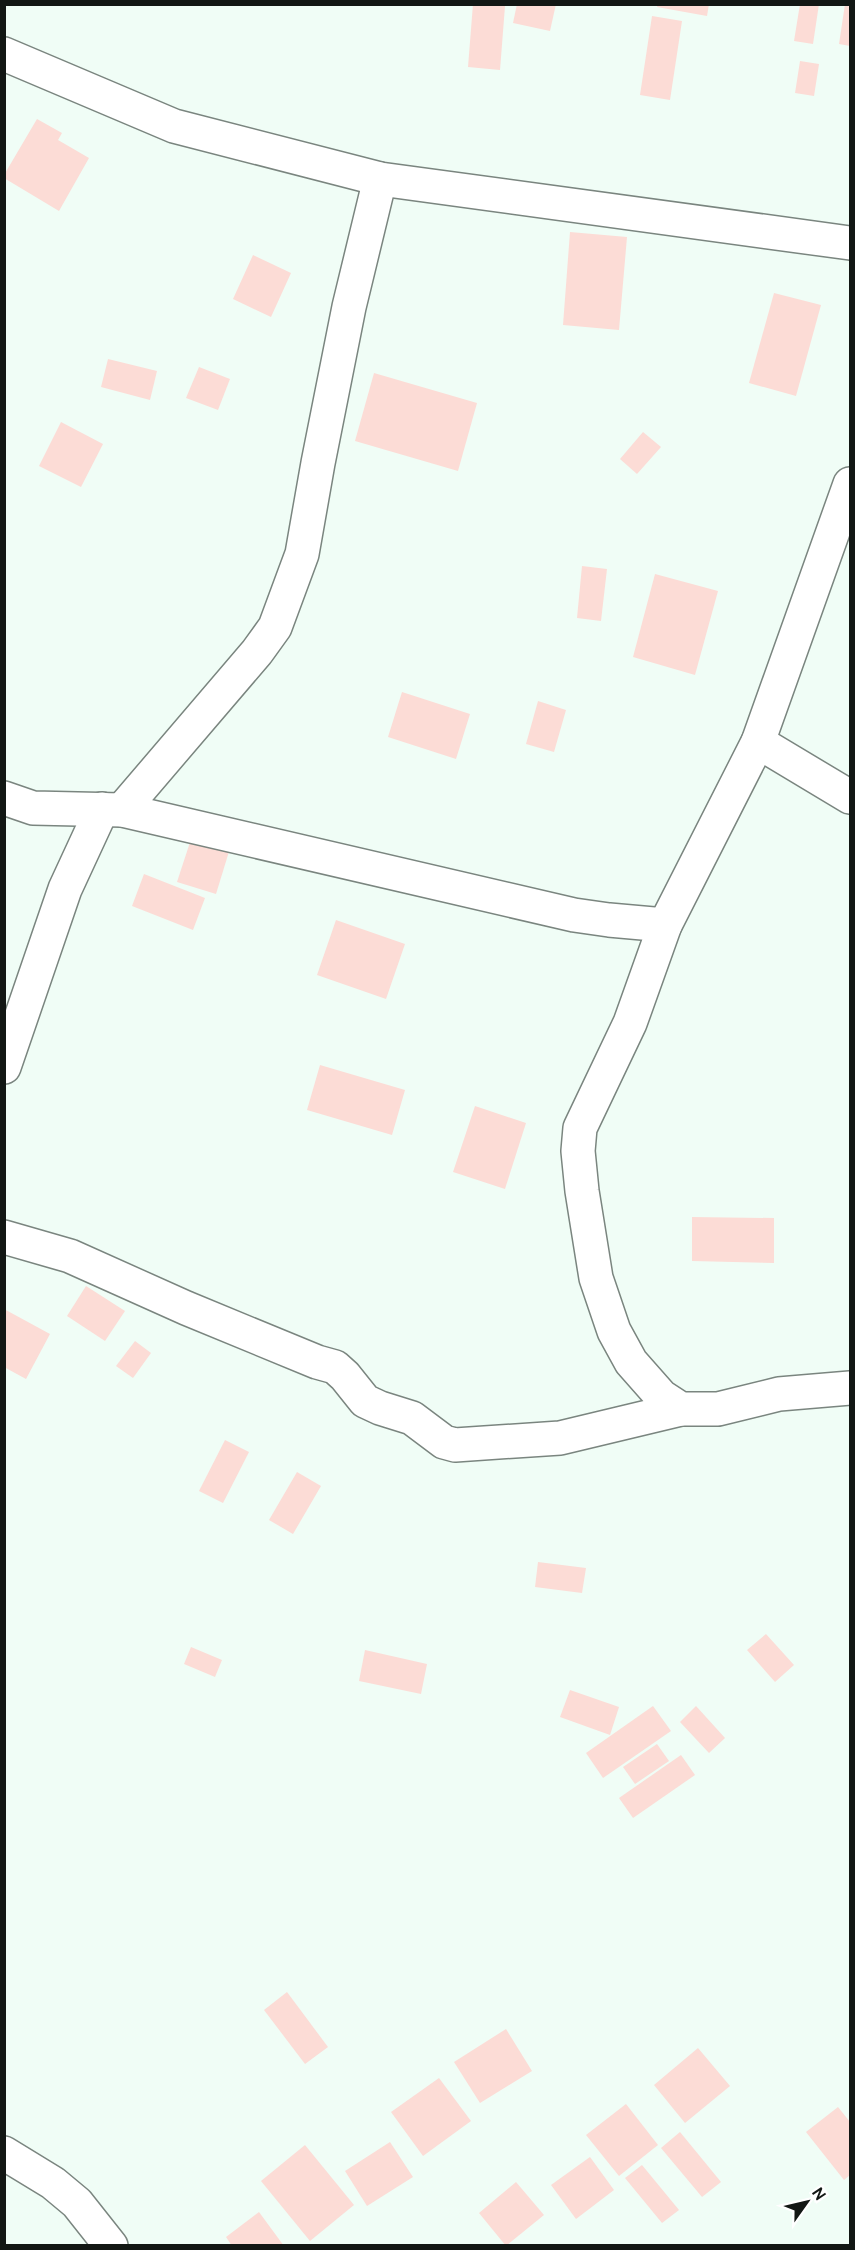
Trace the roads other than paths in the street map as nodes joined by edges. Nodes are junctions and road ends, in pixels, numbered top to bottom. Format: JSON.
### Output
{"nodes":[{"id":1,"x":4,"y":54,"type":"edge"},
{"id":2,"x":380,"y":179,"type":"junction"},
{"id":3,"x":850,"y":243,"type":"edge"},
{"id":4,"x":850,"y":484,"type":"edge"},
{"id":5,"x":758,"y":742,"type":"junction"},
{"id":6,"x":850,"y":797,"type":"edge"},
{"id":7,"x":4,"y":798,"type":"edge"},
{"id":8,"x":112,"y":810,"type":"junction"},
{"id":9,"x":665,"y":925,"type":"junction"},
{"id":10,"x":4,"y":1067,"type":"edge"},
{"id":11,"x":4,"y":1237,"type":"edge"},
{"id":12,"x":850,"y":1388,"type":"edge"},
{"id":13,"x":681,"y":1409,"type":"junction"},
{"id":14,"x":4,"y":2153,"type":"edge"},
{"id":15,"x":111,"y":2246,"type":"edge"}],
"edges":[{"from":1,"to":2,"type":"street"},
{"from":2,"to":3,"type":"street"},
{"from":2,"to":8,"type":"street"},
{"from":4,"to":5,"type":"street"},
{"from":5,"to":6,"type":"street"},
{"from":5,"to":9,"type":"street"},
{"from":7,"to":8,"type":"street"},
{"from":8,"to":9,"type":"street"},
{"from":8,"to":10,"type":"street"},
{"from":9,"to":13,"type":"street"},
{"from":11,"to":13,"type":"street"},
{"from":12,"to":13,"type":"street"},
{"from":14,"to":15,"type":"street"}]}
